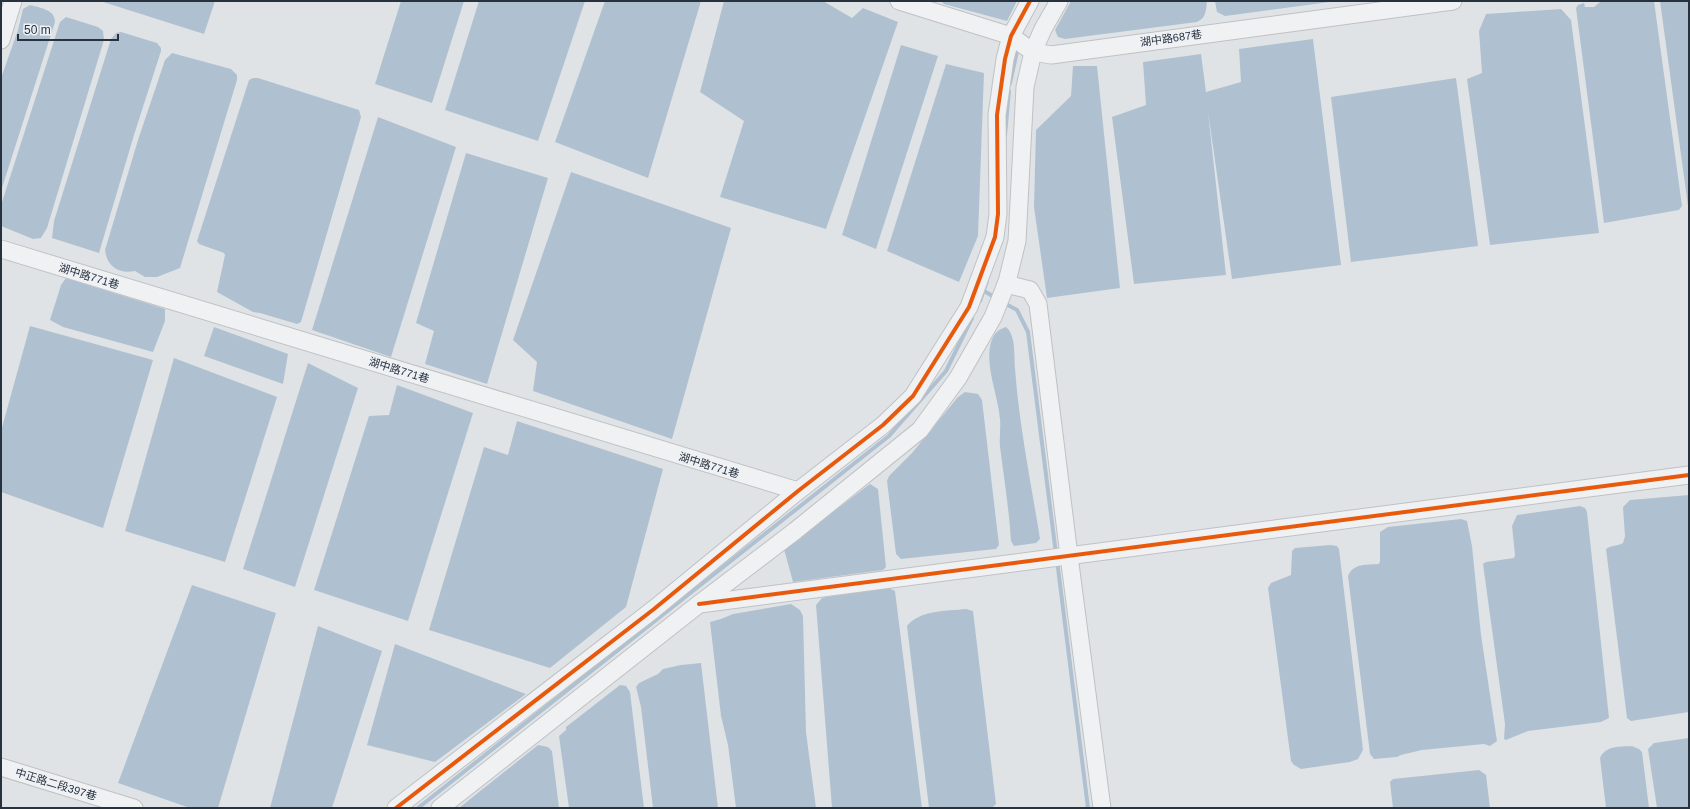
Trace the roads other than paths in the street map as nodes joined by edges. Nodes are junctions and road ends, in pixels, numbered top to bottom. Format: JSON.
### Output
{"nodes":[{"id":1,"x":13,"y":1,"type":"edge"},
{"id":2,"x":899,"y":1,"type":"edge"},
{"id":3,"x":1030,"y":1,"type":"edge"},
{"id":4,"x":1059,"y":1,"type":"edge"},
{"id":5,"x":1453,"y":1,"type":"edge"},
{"id":6,"x":1011,"y":36,"type":"junction"},
{"id":7,"x":1,"y":40,"type":"edge"},
{"id":8,"x":1033,"y":52,"type":"junction"},
{"id":9,"x":1,"y":249,"type":"edge"},
{"id":10,"x":1006,"y":284,"type":"junction"},
{"id":11,"x":1689,"y":475,"type":"edge"},
{"id":12,"x":798,"y":492,"type":"junction"},
{"id":13,"x":1069,"y":556,"type":"junction"},
{"id":14,"x":699,"y":604,"type":"junction"},
{"id":15,"x":1,"y":767,"type":"edge"},
{"id":16,"x":134,"y":808,"type":"edge"},
{"id":17,"x":396,"y":808,"type":"edge"},
{"id":18,"x":440,"y":808,"type":"edge"},
{"id":19,"x":1102,"y":808,"type":"edge"}],
"edges":[{"from":1,"to":7,"type":"street"},
{"from":2,"to":6,"type":"street","name":"湖中路687巷"},
{"from":3,"to":6,"type":"street"},
{"from":4,"to":8,"type":"street"},
{"from":5,"to":8,"type":"street","name":"湖中路687巷"},
{"from":6,"to":8,"type":"street","name":"湖中路687巷"},
{"from":6,"to":12,"type":"street"},
{"from":8,"to":10,"type":"street"},
{"from":9,"to":12,"type":"street","name":"湖中路771巷"},
{"from":10,"to":13,"type":"street"},
{"from":10,"to":14,"type":"street"},
{"from":11,"to":13,"type":"street"},
{"from":12,"to":17,"type":"street"},
{"from":13,"to":14,"type":"street"},
{"from":13,"to":19,"type":"street"},
{"from":14,"to":18,"type":"street"},
{"from":15,"to":16,"type":"street","name":"中正路二段397巷"}]}
